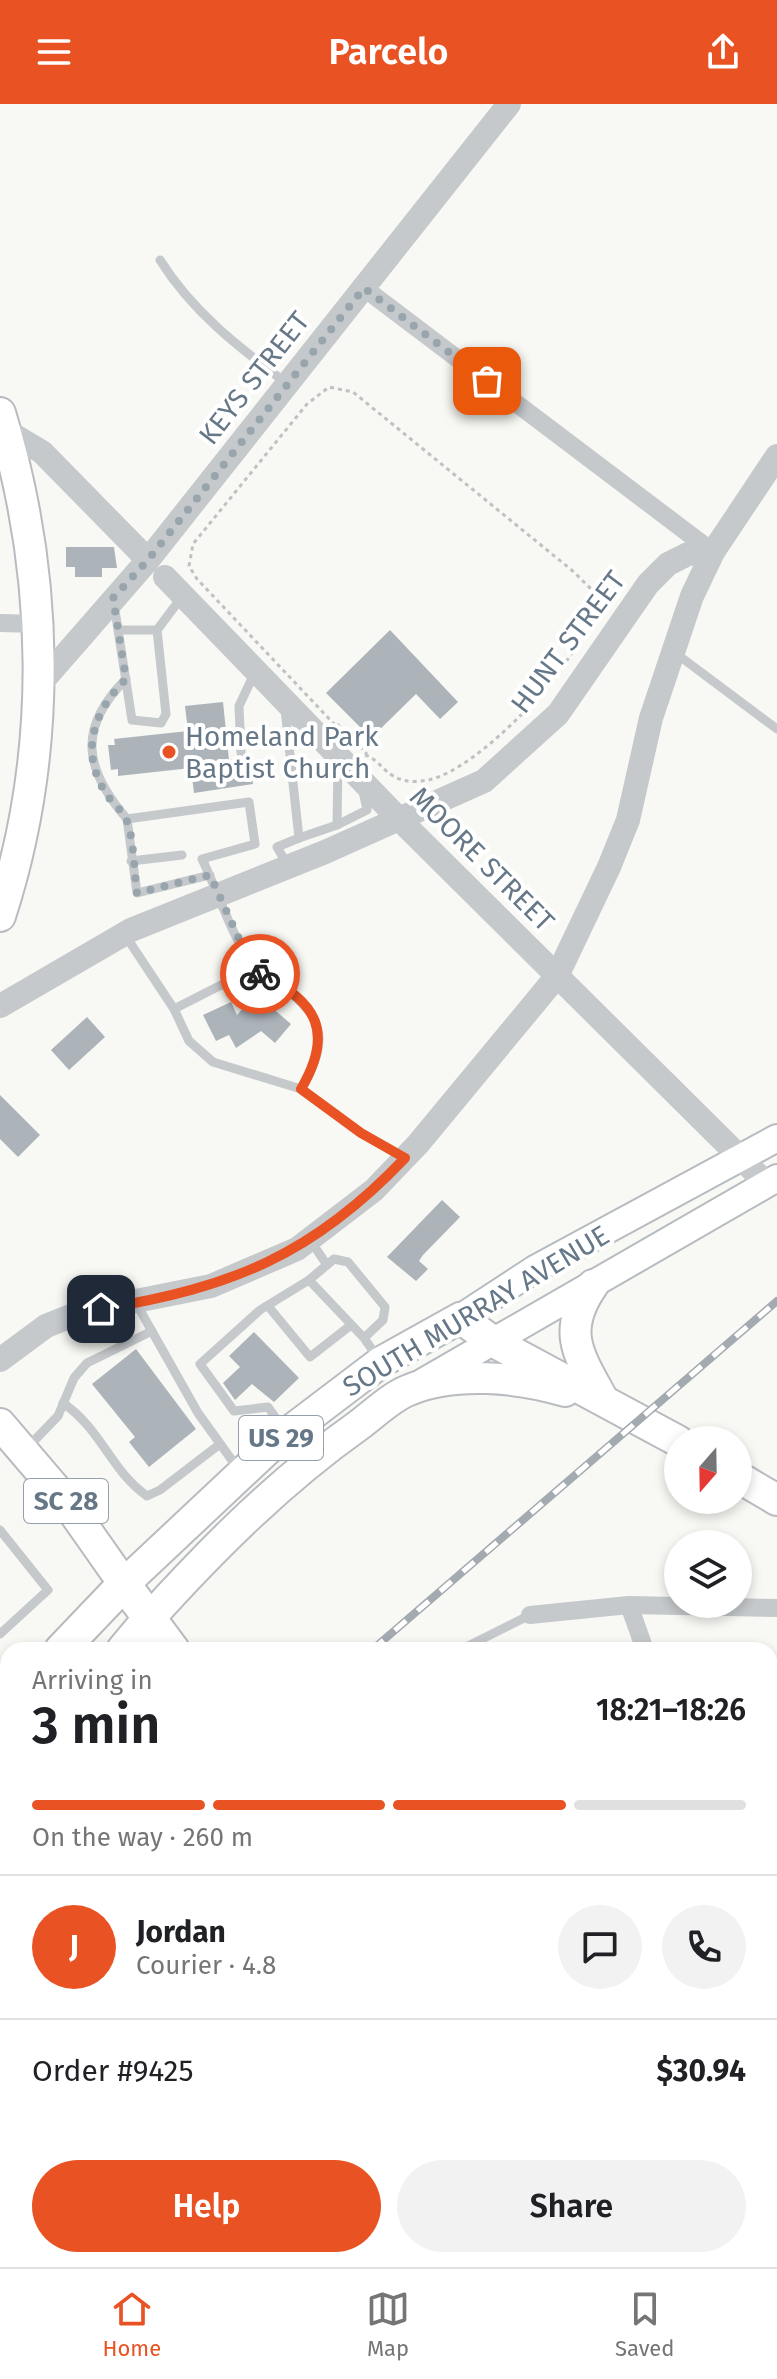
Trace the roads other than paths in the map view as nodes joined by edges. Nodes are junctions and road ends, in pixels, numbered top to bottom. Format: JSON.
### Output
{"nodes":[{"id":1,"x":505,"y":106,"type":"edge"},
{"id":2,"x":160,"y":260,"type":"dead end"},
{"id":3,"x":364,"y":288,"type":"junction"},
{"id":4,"x":288,"y":384,"type":"junction"},
{"id":5,"x":1,"y":418,"type":"edge"},
{"id":6,"x":777,"y":456,"type":"edge"},
{"id":7,"x":713,"y":552,"type":"junction"},
{"id":8,"x":156,"y":568,"type":"junction"},
{"id":9,"x":183,"y":596,"type":"junction"},
{"id":10,"x":113,"y":598,"type":"junction"},
{"id":11,"x":0,"y":623,"type":"edge"},
{"id":12,"x":38,"y":624,"type":"junction"},
{"id":13,"x":119,"y":630,"type":"junction"},
{"id":14,"x":157,"y":630,"type":"junction"},
{"id":15,"x":671,"y":649,"type":"junction"},
{"id":16,"x":256,"y":671,"type":"junction"},
{"id":17,"x":126,"y":679,"type":"junction"},
{"id":18,"x":39,"y":685,"type":"junction"},
{"id":19,"x":284,"y":700,"type":"junction"},
{"id":20,"x":777,"y":729,"type":"edge"},
{"id":21,"x":241,"y":753,"type":"dead end"},
{"id":22,"x":354,"y":764,"type":"junction"},
{"id":23,"x":127,"y":819,"type":"junction"},
{"id":24,"x":400,"y":820,"type":"junction"},
{"id":25,"x":337,"y":825,"type":"junction"},
{"id":26,"x":299,"y":838,"type":"junction"},
{"id":27,"x":182,"y":855,"type":"dead end"},
{"id":28,"x":131,"y":861,"type":"junction"},
{"id":29,"x":289,"y":867,"type":"junction"},
{"id":30,"x":214,"y":884,"type":"junction"},
{"id":31,"x":0,"y":916,"type":"edge"},
{"id":32,"x":124,"y":933,"type":"junction"},
{"id":33,"x":259,"y":973,"type":"junction"},
{"id":34,"x":557,"y":976,"type":"junction"},
{"id":35,"x":0,"y":1006,"type":"edge"},
{"id":36,"x":174,"y":1009,"type":"junction"},
{"id":37,"x":301,"y":1089,"type":"junction"},
{"id":38,"x":777,"y":1138,"type":"edge"},
{"id":39,"x":405,"y":1158,"type":"junction"},
{"id":40,"x":740,"y":1158,"type":"junction"},
{"id":41,"x":772,"y":1181,"type":"edge"},
{"id":42,"x":310,"y":1240,"type":"junction"},
{"id":43,"x":327,"y":1265,"type":"junction"},
{"id":44,"x":309,"y":1280,"type":"junction"},
{"id":45,"x":593,"y":1285,"type":"junction"},
{"id":46,"x":136,"y":1303,"type":"junction"},
{"id":47,"x":268,"y":1306,"type":"junction"},
{"id":48,"x":460,"y":1318,"type":"junction"},
{"id":49,"x":351,"y":1325,"type":"junction"},
{"id":50,"x":152,"y":1331,"type":"junction"},
{"id":51,"x":494,"y":1342,"type":"junction"},
{"id":52,"x":373,"y":1350,"type":"junction"},
{"id":53,"x":0,"y":1360,"type":"edge"},
{"id":54,"x":408,"y":1390,"type":"junction"},
{"id":55,"x":63,"y":1403,"type":"junction"},
{"id":56,"x":605,"y":1404,"type":"junction"},
{"id":57,"x":0,"y":1424,"type":"edge"},
{"id":58,"x":287,"y":1433,"type":"junction"},
{"id":59,"x":664,"y":1434,"type":"edge"},
{"id":60,"x":220,"y":1444,"type":"junction"},
{"id":61,"x":24,"y":1451,"type":"junction"},
{"id":62,"x":241,"y":1473,"type":"junction"},
{"id":63,"x":752,"y":1485,"type":"edge"},
{"id":64,"x":777,"y":1500,"type":"edge"},
{"id":65,"x":0,"y":1530,"type":"edge"},
{"id":66,"x":124,"y":1584,"type":"junction"},
{"id":67,"x":629,"y":1605,"type":"junction"},
{"id":68,"x":777,"y":1608,"type":"edge"},
{"id":69,"x":530,"y":1615,"type":"joint"},
{"id":70,"x":148,"y":1620,"type":"junction"},
{"id":71,"x":0,"y":1634,"type":"edge"},
{"id":72,"x":69,"y":1642,"type":"edge"},
{"id":73,"x":130,"y":1642,"type":"edge"},
{"id":74,"x":166,"y":1642,"type":"edge"},
{"id":75,"x":476,"y":1642,"type":"edge"},
{"id":76,"x":642,"y":1642,"type":"edge"}],
"edges":[{"from":1,"to":3,"type":"street","name":"KEYS STREET"},
{"from":2,"to":4,"type":"lane"},
{"from":3,"to":4,"type":"street","name":"KEYS STREET"},
{"from":3,"to":7,"type":"street"},
{"from":4,"to":8,"type":"street","name":"KEYS STREET"},
{"from":5,"to":8,"type":"street","name":"MOORE STREET"},
{"from":5,"to":12,"type":"main road"},
{"from":6,"to":7,"type":"street"},
{"from":7,"to":15,"type":"street"},
{"from":7,"to":24,"type":"street","name":"HUNT STREET"},
{"from":8,"to":9,"type":"street","name":"MOORE STREET"},
{"from":8,"to":10,"type":"street","name":"KEYS STREET"},
{"from":9,"to":14,"type":"lane"},
{"from":9,"to":16,"type":"street","name":"MOORE STREET"},
{"from":10,"to":13,"type":"lane"},
{"from":10,"to":18,"type":"street","name":"KEYS STREET"},
{"from":11,"to":12,"type":"street"},
{"from":12,"to":18,"type":"main road"},
{"from":13,"to":14,"type":"lane"},
{"from":13,"to":17,"type":"lane"},
{"from":14,"to":17,"type":"lane"},
{"from":15,"to":20,"type":"lane"},
{"from":15,"to":34,"type":"street"},
{"from":16,"to":19,"type":"street","name":"MOORE STREET"},
{"from":16,"to":21,"type":"lane"},
{"from":17,"to":23,"type":"lane"},
{"from":18,"to":31,"type":"main road"},
{"from":19,"to":22,"type":"street","name":"MOORE STREET"},
{"from":19,"to":26,"type":"lane"},
{"from":22,"to":24,"type":"street","name":"MOORE STREET"},
{"from":22,"to":25,"type":"lane"},
{"from":22,"to":25,"type":"lane"},
{"from":23,"to":28,"type":"lane"},
{"from":23,"to":30,"type":"lane"},
{"from":24,"to":29,"type":"street","name":"HUNT STREET"},
{"from":24,"to":34,"type":"street","name":"MOORE STREET"},
{"from":25,"to":26,"type":"lane"},
{"from":26,"to":29,"type":"lane"},
{"from":27,"to":28,"type":"lane"},
{"from":28,"to":30,"type":"lane"},
{"from":29,"to":30,"type":"street","name":"HUNT STREET"},
{"from":30,"to":32,"type":"street","name":"HUNT STREET"},
{"from":30,"to":33,"type":"lane"},
{"from":32,"to":35,"type":"street","name":"HUNT STREET"},
{"from":32,"to":36,"type":"lane"},
{"from":33,"to":36,"type":"lane"},
{"from":33,"to":37,"type":"lane"},
{"from":34,"to":39,"type":"street"},
{"from":34,"to":40,"type":"street","name":"MOORE STREET"},
{"from":36,"to":37,"type":"lane"},
{"from":37,"to":39,"type":"lane"},
{"from":38,"to":40,"type":"main road","name":"SOUTH MURRAY AVENUE"},
{"from":39,"to":42,"type":"street"},
{"from":40,"to":41,"type":"street","name":"MOORE STREET"},
{"from":40,"to":48,"type":"main road","name":"SOUTH MURRAY AVENUE"},
{"from":41,"to":45,"type":"main road","name":"SOUTH MURRAY AVENUE"},
{"from":42,"to":43,"type":"lane"},
{"from":42,"to":46,"type":"street"},
{"from":43,"to":44,"type":"lane"},
{"from":43,"to":52,"type":"lane"},
{"from":44,"to":47,"type":"lane"},
{"from":44,"to":49,"type":"lane"},
{"from":45,"to":51,"type":"main road","name":"SOUTH MURRAY AVENUE"},
{"from":45,"to":56,"type":"main road"},
{"from":46,"to":50,"type":"lane"},
{"from":46,"to":53,"type":"street"},
{"from":47,"to":49,"type":"lane"},
{"from":47,"to":58,"type":"lane"},
{"from":48,"to":51,"type":"main road","number":"US 29"},
{"from":48,"to":52,"type":"main road","name":"SOUTH MURRAY AVENUE","number":"US 29"},
{"from":49,"to":52,"type":"lane"},
{"from":50,"to":55,"type":"lane"},
{"from":50,"to":60,"type":"lane"},
{"from":51,"to":54,"type":"main road","name":"SOUTH MURRAY AVENUE"},
{"from":51,"to":56,"type":"main road","number":"US 29"},
{"from":52,"to":58,"type":"main road","name":"SOUTH MURRAY AVENUE","number":"US 29"},
{"from":54,"to":56,"type":"main road","number":"US 29"},
{"from":54,"to":70,"type":"main road","name":"SOUTH MURRAY AVENUE","number":"US 29"},
{"from":55,"to":60,"type":"lane"},
{"from":55,"to":61,"type":"lane"},
{"from":56,"to":59,"type":"main road","number":"US 29"},
{"from":57,"to":61,"type":"main road","number":"SC 28"},
{"from":58,"to":62,"type":"main road","name":"SOUTH MURRAY AVENUE","number":"US 29"},
{"from":60,"to":62,"type":"lane"},
{"from":61,"to":66,"type":"main road","number":"SC 28"},
{"from":62,"to":66,"type":"main road","name":"SOUTH MURRAY AVENUE","number":"US 29"},
{"from":63,"to":64,"type":"main road"},
{"from":65,"to":71,"type":"lane"},
{"from":66,"to":70,"type":"highway","number":"SC 28"},
{"from":66,"to":72,"type":"highway","name":"SOUTH MURRAY AVENUE","number":"US 29"},
{"from":67,"to":68,"type":"street"},
{"from":67,"to":69,"type":"street"},
{"from":67,"to":76,"type":"street"},
{"from":69,"to":75,"type":"lane"},
{"from":70,"to":73,"type":"highway","name":"SOUTH MURRAY AVENUE","number":"US 29"},
{"from":70,"to":74,"type":"highway","number":"SC 28"}]}
